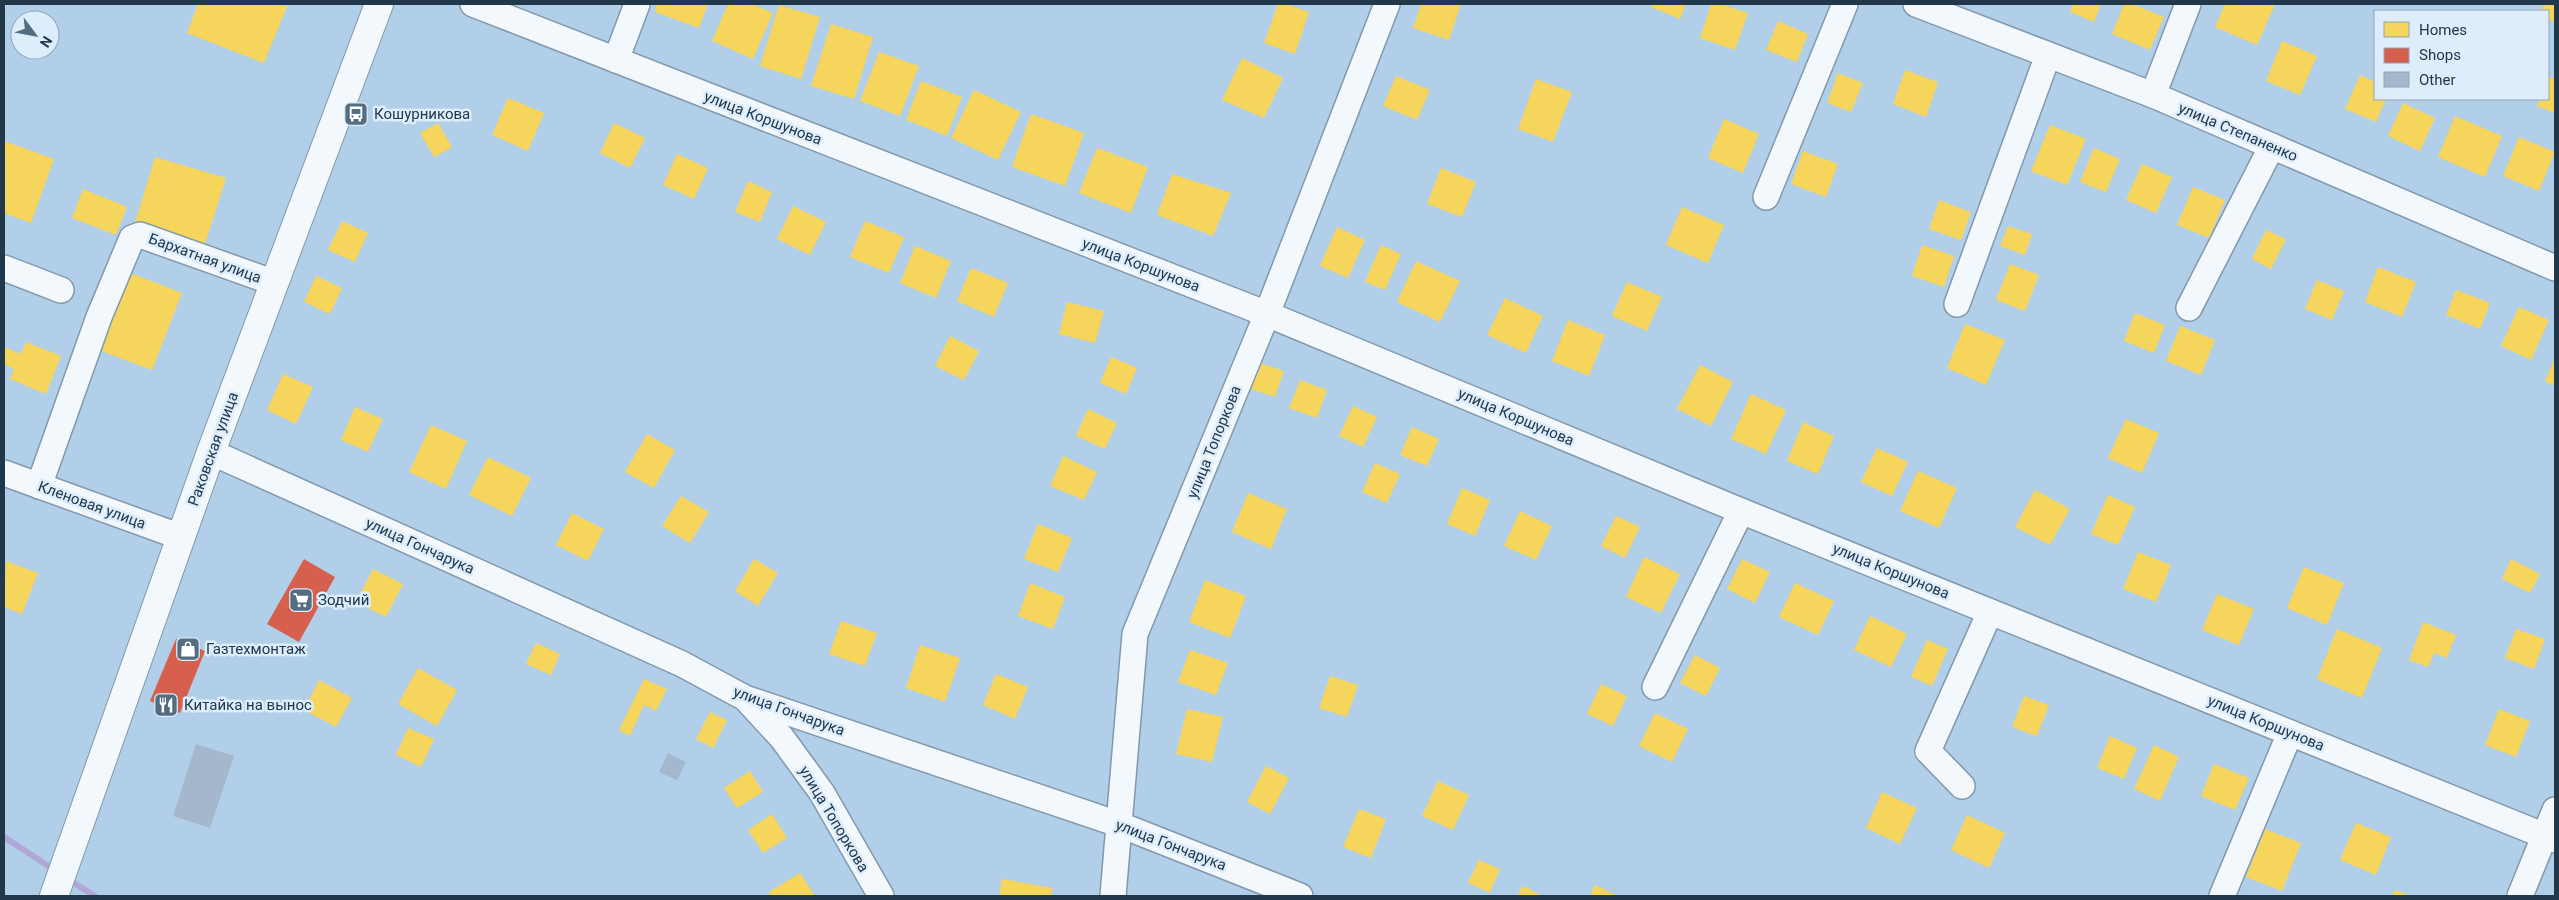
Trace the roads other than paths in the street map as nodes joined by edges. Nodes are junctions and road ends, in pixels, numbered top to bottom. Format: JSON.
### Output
{"nodes":[{"id":1,"x":379,"y":4,"type":"edge"},
{"id":2,"x":473,"y":4,"type":"edge"},
{"id":3,"x":636,"y":4,"type":"edge"},
{"id":4,"x":1387,"y":4,"type":"edge"},
{"id":5,"x":1845,"y":4,"type":"edge"},
{"id":6,"x":1916,"y":4,"type":"edge"},
{"id":7,"x":2188,"y":4,"type":"edge"},
{"id":8,"x":2048,"y":55,"type":"junction"},
{"id":9,"x":616,"y":60,"type":"junction"},
{"id":10,"x":2152,"y":95,"type":"junction"},
{"id":11,"x":2272,"y":146,"type":"junction"},
{"id":12,"x":1766,"y":197,"type":"dead end"},
{"id":13,"x":4,"y":268,"type":"edge"},
{"id":14,"x":2555,"y":268,"type":"edge"},
{"id":15,"x":275,"y":283,"type":"junction"},
{"id":16,"x":61,"y":290,"type":"dead end"},
{"id":17,"x":1957,"y":304,"type":"dead end"},
{"id":18,"x":2189,"y":308,"type":"dead end"},
{"id":19,"x":1267,"y":314,"type":"junction"},
{"id":20,"x":211,"y":452,"type":"junction"},
{"id":21,"x":4,"y":473,"type":"edge"},
{"id":22,"x":39,"y":486,"type":"junction"},
{"id":23,"x":1741,"y":511,"type":"junction"},
{"id":24,"x":181,"y":538,"type":"junction"},
{"id":25,"x":1990,"y":612,"type":"junction"},
{"id":26,"x":1655,"y":687,"type":"dead end"},
{"id":27,"x":745,"y":698,"type":"junction"},
{"id":28,"x":2290,"y":733,"type":"junction"},
{"id":29,"x":1962,"y":786,"type":"dead end"},
{"id":30,"x":2555,"y":810,"type":"edge"},
{"id":31,"x":1118,"y":824,"type":"junction"},
{"id":32,"x":2550,"y":838,"type":"edge"},
{"id":33,"x":54,"y":896,"type":"edge"},
{"id":34,"x":881,"y":896,"type":"edge"},
{"id":35,"x":1113,"y":896,"type":"edge"},
{"id":36,"x":1300,"y":896,"type":"edge"},
{"id":37,"x":2222,"y":896,"type":"edge"},
{"id":38,"x":2520,"y":896,"type":"edge"}],
"edges":[{"from":1,"to":15,"type":"main road","name":"Раковская улица"},
{"from":2,"to":9,"type":"street","name":"улица Коршунова"},
{"from":3,"to":9,"type":"street"},
{"from":4,"to":19,"type":"street","name":"улица Топоркова"},
{"from":5,"to":12,"type":"street"},
{"from":6,"to":8,"type":"street","name":"улица Степаненко"},
{"from":7,"to":10,"type":"street"},
{"from":8,"to":10,"type":"street","name":"улица Степаненко"},
{"from":8,"to":17,"type":"street"},
{"from":9,"to":19,"type":"street","name":"улица Коршунова"},
{"from":10,"to":11,"type":"street","name":"улица Степаненко"},
{"from":11,"to":14,"type":"street","name":"улица Степаненко"},
{"from":11,"to":18,"type":"street"},
{"from":13,"to":16,"type":"street"},
{"from":15,"to":20,"type":"main road","name":"Раковская улица"},
{"from":15,"to":22,"type":"street","name":"Бархатная улица"},
{"from":19,"to":23,"type":"street","name":"улица Коршунова"},
{"from":19,"to":31,"type":"street","name":"улица Топоркова"},
{"from":20,"to":24,"type":"main road","name":"Раковская улица"},
{"from":20,"to":27,"type":"street","name":"улица Гончарука"},
{"from":21,"to":22,"type":"street","name":"Кленовая улица"},
{"from":22,"to":24,"type":"street","name":"Кленовая улица"},
{"from":23,"to":25,"type":"street","name":"улица Коршунова"},
{"from":23,"to":26,"type":"street"},
{"from":24,"to":33,"type":"main road","name":"Раковская улица"},
{"from":25,"to":28,"type":"street","name":"улица Коршунова"},
{"from":25,"to":29,"type":"street"},
{"from":27,"to":31,"type":"street","name":"улица Гончарука"},
{"from":27,"to":34,"type":"street","name":"улица Топоркова"},
{"from":28,"to":32,"type":"street","name":"улица Коршунова"},
{"from":28,"to":37,"type":"street"},
{"from":30,"to":32,"type":"street"},
{"from":31,"to":35,"type":"street","name":"улица Топоркова"},
{"from":31,"to":36,"type":"street","name":"улица Гончарука"},
{"from":32,"to":38,"type":"street"}]}
